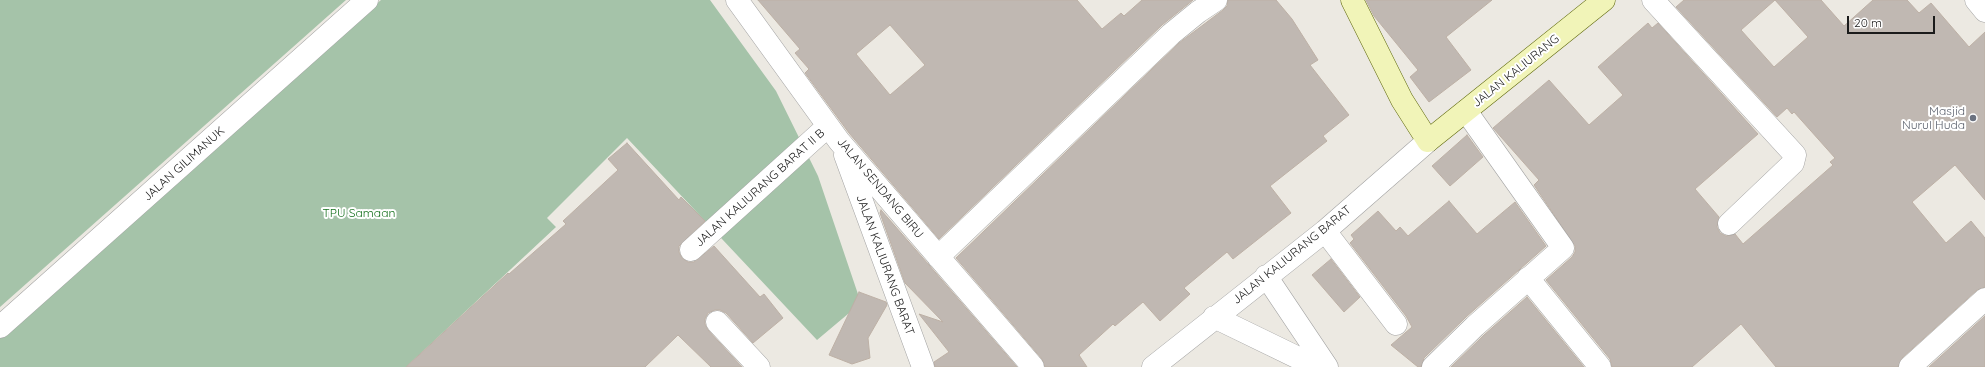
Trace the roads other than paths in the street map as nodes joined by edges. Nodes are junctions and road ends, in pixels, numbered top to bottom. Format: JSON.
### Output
{"nodes":[{"id":1,"x":367,"y":0,"type":"edge"},
{"id":2,"x":737,"y":0,"type":"edge"},
{"id":3,"x":1216,"y":0,"type":"edge"},
{"id":4,"x":1352,"y":0,"type":"edge"},
{"id":5,"x":1604,"y":0,"type":"edge"},
{"id":6,"x":1653,"y":0,"type":"edge"},
{"id":7,"x":1976,"y":0,"type":"edge"},
{"id":8,"x":1985,"y":10,"type":"edge"},
{"id":9,"x":1466,"y":111,"type":"junction"},
{"id":10,"x":834,"y":133,"type":"junction"},
{"id":11,"x":1428,"y":141,"type":"junction"},
{"id":12,"x":1728,"y":224,"type":"dead end"},
{"id":13,"x":1325,"y":231,"type":"junction"},
{"id":14,"x":691,"y":250,"type":"dead end"},
{"id":15,"x":938,"y":257,"type":"junction"},
{"id":16,"x":1266,"y":276,"type":"junction"},
{"id":17,"x":1528,"y":278,"type":"junction"},
{"id":18,"x":1985,"y":299,"type":"edge"},
{"id":19,"x":1214,"y":318,"type":"junction"},
{"id":20,"x":717,"y":322,"type":"dead end"},
{"id":21,"x":1396,"y":324,"type":"dead end"},
{"id":22,"x":0,"y":327,"type":"edge"},
{"id":23,"x":759,"y":367,"type":"edge"},
{"id":24,"x":923,"y":367,"type":"edge"},
{"id":25,"x":1032,"y":367,"type":"edge"},
{"id":26,"x":1153,"y":367,"type":"edge"},
{"id":27,"x":1317,"y":367,"type":"edge"},
{"id":28,"x":1327,"y":367,"type":"edge"},
{"id":29,"x":1433,"y":367,"type":"edge"},
{"id":30,"x":1600,"y":367,"type":"edge"},
{"id":31,"x":1910,"y":367,"type":"edge"}],
"edges":[{"from":1,"to":22,"type":"street","name":"JALAN GILIMANUK"},
{"from":2,"to":10,"type":"street","name":"JALAN SENDANG BIRU"},
{"from":3,"to":15,"type":"street"},
{"from":4,"to":11,"type":"main road"},
{"from":5,"to":9,"type":"main road","name":"JALAN KALIURANG"},
{"from":6,"to":12,"type":"street"},
{"from":7,"to":8,"type":"street"},
{"from":9,"to":11,"type":"main road","name":"JALAN KALIURANG"},
{"from":9,"to":17,"type":"street"},
{"from":10,"to":14,"type":"street","name":"JALAN KALIURANG BARAT II B"},
{"from":10,"to":15,"type":"street","name":"JALAN SENDANG BIRU"},
{"from":10,"to":24,"type":"street","name":"JALAN KALIURANG BARAT"},
{"from":11,"to":13,"type":"street","name":"JALAN KALIURANG BARAT"},
{"from":13,"to":16,"type":"street","name":"JALAN KALIURANG BARAT"},
{"from":13,"to":21,"type":"street"},
{"from":15,"to":25,"type":"street","name":"JALAN SENDANG BIRU"},
{"from":16,"to":19,"type":"street","name":"JALAN KALIURANG BARAT"},
{"from":16,"to":28,"type":"street"},
{"from":17,"to":29,"type":"street"},
{"from":17,"to":30,"type":"street"},
{"from":18,"to":31,"type":"street"},
{"from":19,"to":26,"type":"street","name":"JALAN KALIURANG BARAT"},
{"from":19,"to":27,"type":"street"},
{"from":20,"to":23,"type":"street"}]}
